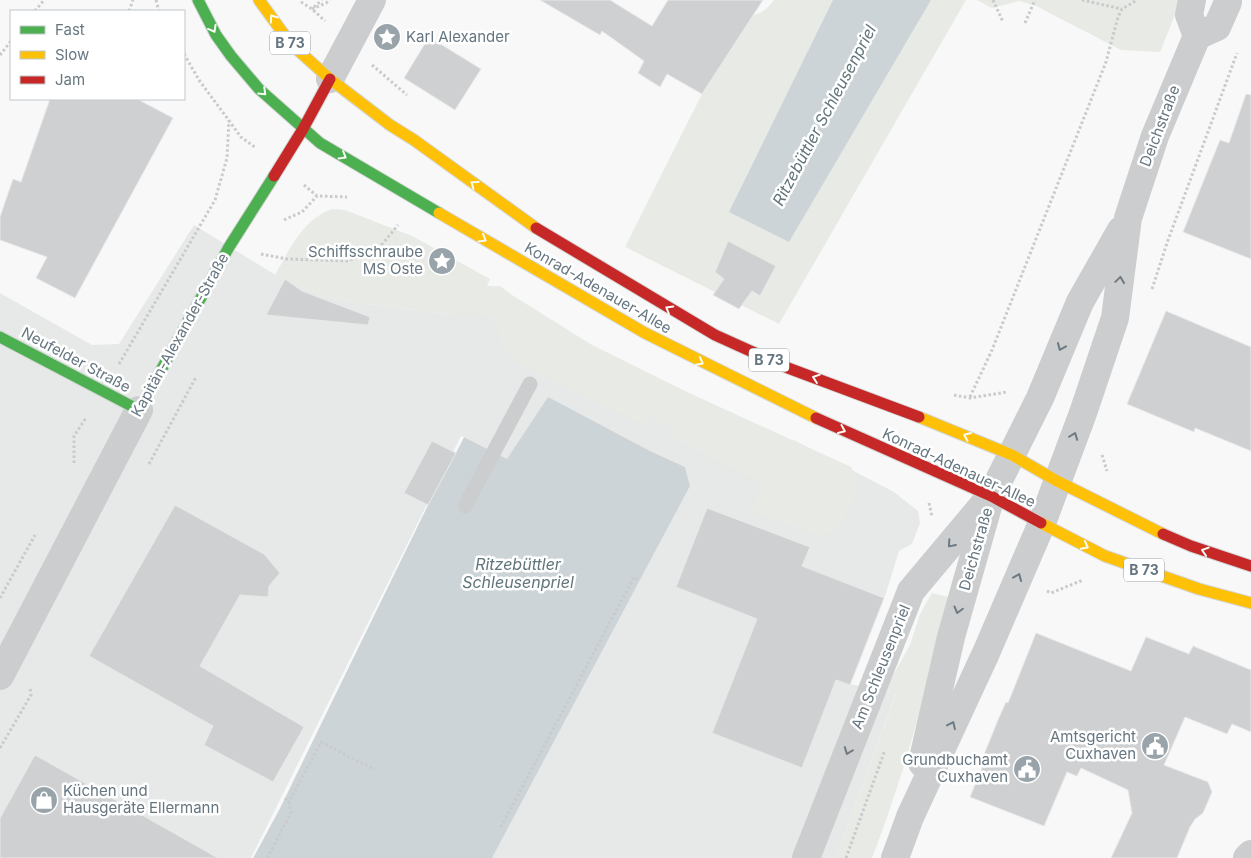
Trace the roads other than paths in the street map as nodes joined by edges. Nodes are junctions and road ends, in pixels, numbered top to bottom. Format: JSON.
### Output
{"nodes":[{"id":1,"x":198,"y":0,"type":"edge"},
{"id":2,"x":259,"y":0,"type":"edge"},
{"id":3,"x":372,"y":0,"type":"edge"},
{"id":4,"x":1192,"y":0,"type":"edge"},
{"id":5,"x":1228,"y":0,"type":"edge"},
{"id":6,"x":1196,"y":36,"type":"junction"},
{"id":7,"x":330,"y":79,"type":"junction"},
{"id":8,"x":303,"y":129,"type":"junction"},
{"id":9,"x":1128,"y":218,"type":"junction"},
{"id":10,"x":0,"y":337,"type":"edge"},
{"id":11,"x":530,"y":384,"type":"dead end"},
{"id":12,"x":139,"y":410,"type":"junction"},
{"id":13,"x":1012,"y":455,"type":"junction"},
{"id":14,"x":1057,"y":481,"type":"junction"},
{"id":15,"x":991,"y":496,"type":"junction"},
{"id":16,"x":465,"y":506,"type":"dead end"},
{"id":17,"x":1042,"y":523,"type":"junction"},
{"id":18,"x":1251,"y":566,"type":"edge"},
{"id":19,"x":1251,"y":603,"type":"edge"},
{"id":20,"x":0,"y":676,"type":"edge"},
{"id":21,"x":910,"y":817,"type":"junction"},
{"id":22,"x":1251,"y":854,"type":"edge"},
{"id":23,"x":806,"y":857,"type":"edge"},
{"id":24,"x":895,"y":858,"type":"edge"},
{"id":25,"x":1248,"y":858,"type":"edge"}],
"edges":[{"from":1,"to":8,"type":"main road","name":"Konrad-Adenauer-Allee","number":"B 73","one_way":true},
{"from":7,"to":2,"type":"main road","name":"Konrad-Adenauer-Allee","number":"B 73","one_way":true},
{"from":3,"to":7,"type":"street","name":"Kapitän-Alexander-Straße"},
{"from":4,"to":6,"type":"street"},
{"from":5,"to":6,"type":"street"},
{"from":6,"to":9,"type":"street","name":"Deichstraße"},
{"from":7,"to":8,"type":"main road","name":"Kapitän-Alexander-Straße"},
{"from":13,"to":7,"type":"main road","name":"Konrad-Adenauer-Allee","number":"B 73","one_way":true},
{"from":8,"to":12,"type":"main road","name":"Kapitän-Alexander-Straße"},
{"from":8,"to":15,"type":"main road","name":"Konrad-Adenauer-Allee","number":"B 73","one_way":true},
{"from":9,"to":13,"type":"street","name":"Deichstraße","one_way":true},
{"from":14,"to":9,"type":"street","name":"Deichstraße","one_way":true},
{"from":10,"to":12,"type":"main road","name":"Neufelder Straße"},
{"from":11,"to":16,"type":"lane"},
{"from":12,"to":20,"type":"street","name":"Kapitän-Alexander-Straße"},
{"from":13,"to":14,"type":"main road","name":"Konrad-Adenauer-Allee","number":"B 73"},
{"from":13,"to":15,"type":"street","name":"Deichstraße"},
{"from":14,"to":17,"type":"street","name":"Deichstraße"},
{"from":18,"to":14,"type":"main road","number":"B 73","one_way":true},
{"from":15,"to":17,"type":"main road","name":"Konrad-Adenauer-Allee","number":"B 73"},
{"from":15,"to":21,"type":"street","name":"Deichstraße","one_way":true},
{"from":15,"to":23,"type":"street","name":"Am Schleusenpriel","one_way":true},
{"from":17,"to":19,"type":"main road","number":"B 73","one_way":true},
{"from":21,"to":17,"type":"street","name":"Deichstraße","one_way":true},
{"from":21,"to":24,"type":"street","name":"Deichstraße"},
{"from":22,"to":25,"type":"street"}]}
